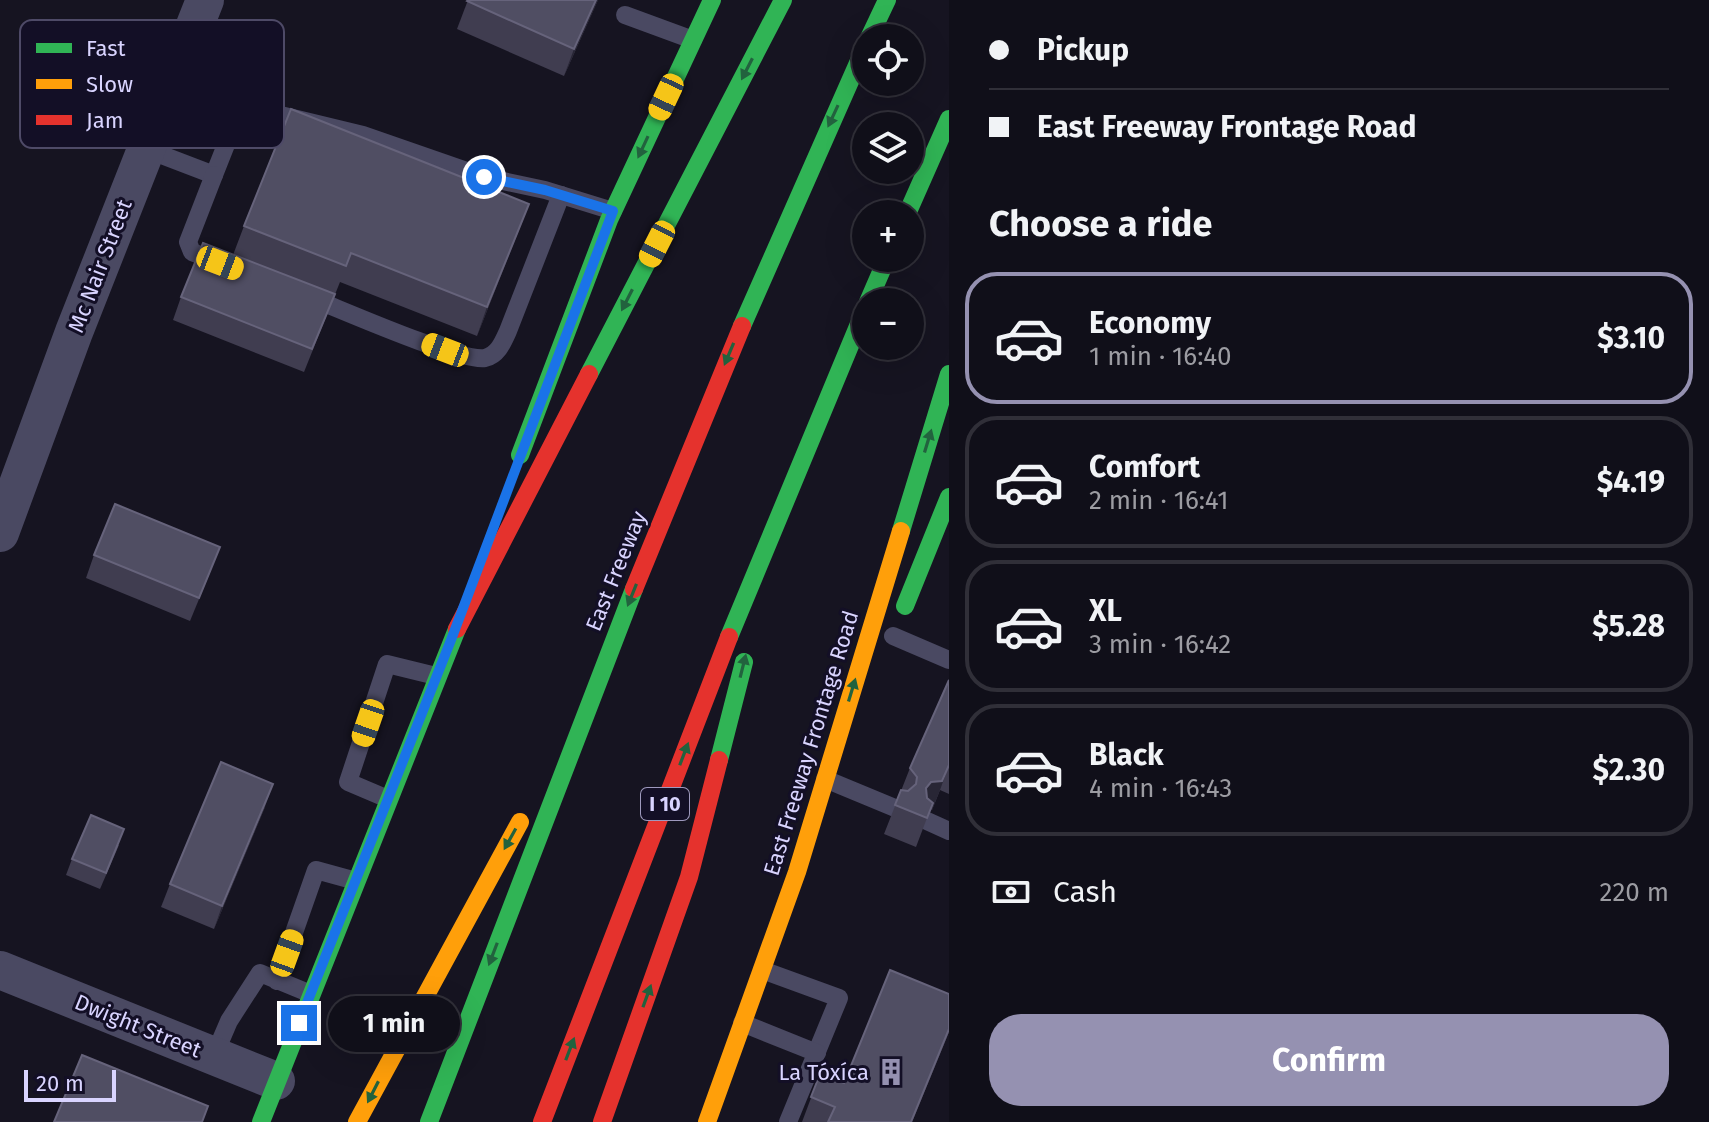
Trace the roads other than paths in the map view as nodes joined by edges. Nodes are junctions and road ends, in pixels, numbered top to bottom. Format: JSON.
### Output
{"nodes":[{"id":1,"x":205,"y":0,"type":"edge"},
{"id":2,"x":712,"y":0,"type":"edge"},
{"id":3,"x":783,"y":0,"type":"edge"},
{"id":4,"x":887,"y":0,"type":"edge"},
{"id":5,"x":625,"y":15,"type":"dead end"},
{"id":6,"x":197,"y":20,"type":"edge"},
{"id":7,"x":876,"y":24,"type":"edge"},
{"id":8,"x":693,"y":40,"type":"junction"},
{"id":9,"x":852,"y":76,"type":"edge"},
{"id":10,"x":284,"y":116,"type":"edge"},
{"id":11,"x":949,"y":119,"type":"edge"},
{"id":12,"x":225,"y":148,"type":"edge"},
{"id":13,"x":146,"y":149,"type":"joint"},
{"id":14,"x":214,"y":175,"type":"junction"},
{"id":15,"x":561,"y":195,"type":"junction"},
{"id":16,"x":913,"y":200,"type":"edge"},
{"id":17,"x":613,"y":211,"type":"junction"},
{"id":18,"x":237,"y":269,"type":"edge"},
{"id":19,"x":296,"y":292,"type":"edge"},
{"id":20,"x":852,"y":339,"type":"edge"},
{"id":21,"x":949,"y":374,"type":"edge"},
{"id":22,"x":516,"y":466,"type":"dead end"},
{"id":23,"x":789,"y":486,"type":"junction"},
{"id":24,"x":505,"y":495,"type":"dead end"},
{"id":25,"x":949,"y":497,"type":"edge"},
{"id":26,"x":0,"y":533,"type":"edge"},
{"id":27,"x":451,"y":640,"type":"junction"},
{"id":28,"x":890,"y":643,"type":"joint"},
{"id":29,"x":949,"y":660,"type":"edge"},
{"id":30,"x":602,"y":672,"type":"junction"},
{"id":31,"x":436,"y":676,"type":"junction"},
{"id":32,"x":875,"y":680,"type":"dead end"},
{"id":33,"x":830,"y":780,"type":"junction"},
{"id":34,"x":540,"y":784,"type":"dead end"},
{"id":35,"x":388,"y":799,"type":"junction"},
{"id":36,"x":895,"y":808,"type":"edge"},
{"id":37,"x":525,"y":812,"type":"dead end"},
{"id":38,"x":927,"y":821,"type":"edge"},
{"id":39,"x":949,"y":831,"type":"edge"},
{"id":40,"x":356,"y":881,"type":"junction"},
{"id":41,"x":0,"y":970,"type":"edge"},
{"id":42,"x":762,"y":970,"type":"junction"},
{"id":43,"x":277,"y":981,"type":"junction"},
{"id":44,"x":311,"y":994,"type":"junction"},
{"id":45,"x":742,"y":1023,"type":"junction"},
{"id":46,"x":817,"y":1053,"type":"junction"},
{"id":47,"x":214,"y":1056,"type":"junction"},
{"id":48,"x":276,"y":1081,"type":"junction"},
{"id":49,"x":261,"y":1122,"type":"edge"},
{"id":50,"x":357,"y":1122,"type":"edge"},
{"id":51,"x":429,"y":1122,"type":"edge"},
{"id":52,"x":542,"y":1122,"type":"edge"},
{"id":53,"x":602,"y":1122,"type":"edge"},
{"id":54,"x":707,"y":1122,"type":"edge"},
{"id":55,"x":788,"y":1122,"type":"edge"}],
"edges":[{"from":1,"to":6,"type":"street","name":"Mc Nair Street"},
{"from":2,"to":8,"type":"main road"},
{"from":3,"to":27,"type":"main road","one_way":true},
{"from":4,"to":7,"type":"main road"},
{"from":5,"to":8,"type":"lane"},
{"from":8,"to":17,"type":"main road","one_way":true},
{"from":9,"to":30,"type":"main road","name":"East Freeway","one_way":true},
{"from":10,"to":15,"type":"lane"},
{"from":11,"to":16,"type":"main road"},
{"from":12,"to":14,"type":"lane"},
{"from":13,"to":14,"type":"lane"},
{"from":13,"to":26,"type":"street","name":"Mc Nair Street"},
{"from":14,"to":18,"type":"lane"},
{"from":15,"to":17,"type":"lane"},
{"from":15,"to":19,"type":"lane"},
{"from":17,"to":22,"type":"main road"},
{"from":20,"to":23,"type":"main road","number":"I 10"},
{"from":33,"to":21,"type":"main road","name":"East Freeway Frontage Road","one_way":true},
{"from":52,"to":23,"type":"main road","number":"I 10","one_way":true},
{"from":53,"to":23,"type":"main road","one_way":true},
{"from":24,"to":27,"type":"main road"},
{"from":25,"to":28,"type":"main road"},
{"from":27,"to":31,"type":"main road"},
{"from":28,"to":29,"type":"lane"},
{"from":30,"to":34,"type":"main road"},
{"from":30,"to":51,"type":"main road","name":"East Freeway","one_way":true},
{"from":31,"to":35,"type":"main road"},
{"from":31,"to":35,"type":"lane"},
{"from":32,"to":33,"type":"main road"},
{"from":33,"to":36,"type":"lane"},
{"from":33,"to":42,"type":"main road","name":"East Freeway Frontage Road"},
{"from":35,"to":40,"type":"main road"},
{"from":37,"to":50,"type":"main road","one_way":true},
{"from":38,"to":39,"type":"lane"},
{"from":40,"to":43,"type":"lane"},
{"from":40,"to":44,"type":"main road"},
{"from":41,"to":47,"type":"street","name":"Dwight Street"},
{"from":42,"to":45,"type":"main road","name":"East Freeway Frontage Road"},
{"from":42,"to":46,"type":"lane"},
{"from":43,"to":44,"type":"lane"},
{"from":43,"to":47,"type":"lane"},
{"from":44,"to":48,"type":"main road"},
{"from":45,"to":46,"type":"lane"},
{"from":45,"to":54,"type":"main road","name":"East Freeway Frontage Road"},
{"from":46,"to":55,"type":"lane"},
{"from":47,"to":48,"type":"street","name":"Dwight Street"},
{"from":48,"to":49,"type":"main road"}]}
